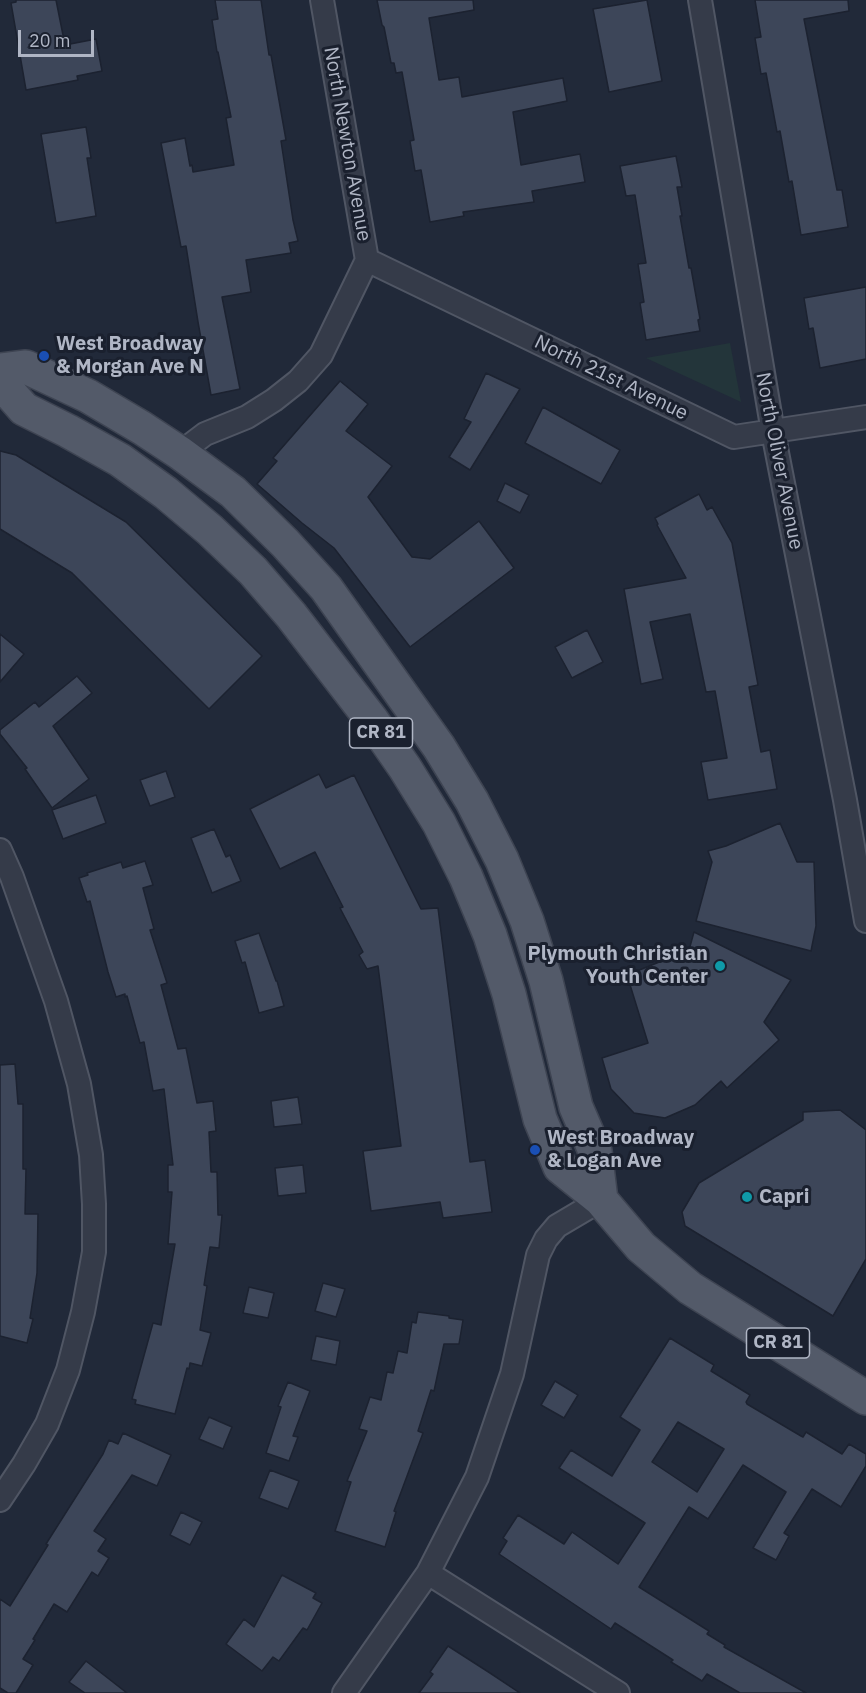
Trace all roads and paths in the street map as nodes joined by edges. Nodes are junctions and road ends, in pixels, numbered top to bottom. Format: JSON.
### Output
{"nodes":[{"id":1,"x":322,"y":0,"type":"edge"},
{"id":2,"x":700,"y":0,"type":"edge"},
{"id":3,"x":368,"y":260,"type":"junction"},
{"id":4,"x":0,"y":370,"type":"edge"},
{"id":5,"x":0,"y":382,"type":"edge"},
{"id":6,"x":866,"y":417,"type":"edge"},
{"id":7,"x":772,"y":432,"type":"junction"},
{"id":8,"x":180,"y":453,"type":"junction"},
{"id":9,"x":0,"y":850,"type":"edge"},
{"id":10,"x":866,"y":921,"type":"edge"},
{"id":11,"x":601,"y":1200,"type":"junction"},
{"id":12,"x":866,"y":1398,"type":"edge"},
{"id":13,"x":0,"y":1500,"type":"edge"},
{"id":14,"x":428,"y":1573,"type":"junction"},
{"id":15,"x":344,"y":1693,"type":"edge"},
{"id":16,"x":618,"y":1693,"type":"edge"}],
"edges":[{"from":1,"to":3,"type":"street","name":"North Newton Avenue"},
{"from":2,"to":7,"type":"street","name":"North Oliver Avenue"},
{"from":3,"to":7,"type":"street","name":"North 21st Avenue"},
{"from":3,"to":8,"type":"street","name":"North Newton Avenue"},
{"from":4,"to":8,"type":"main road","number":"CR 81"},
{"from":5,"to":11,"type":"main road","number":"CR 81"},
{"from":6,"to":7,"type":"street","name":"North 21st Avenue"},
{"from":7,"to":10,"type":"street","name":"North Oliver Avenue"},
{"from":8,"to":11,"type":"main road","number":"CR 81"},
{"from":9,"to":13,"type":"street"},
{"from":11,"to":12,"type":"main road","number":"CR 81"},
{"from":11,"to":14,"type":"street"},
{"from":14,"to":15,"type":"street"},
{"from":14,"to":16,"type":"street"}]}
